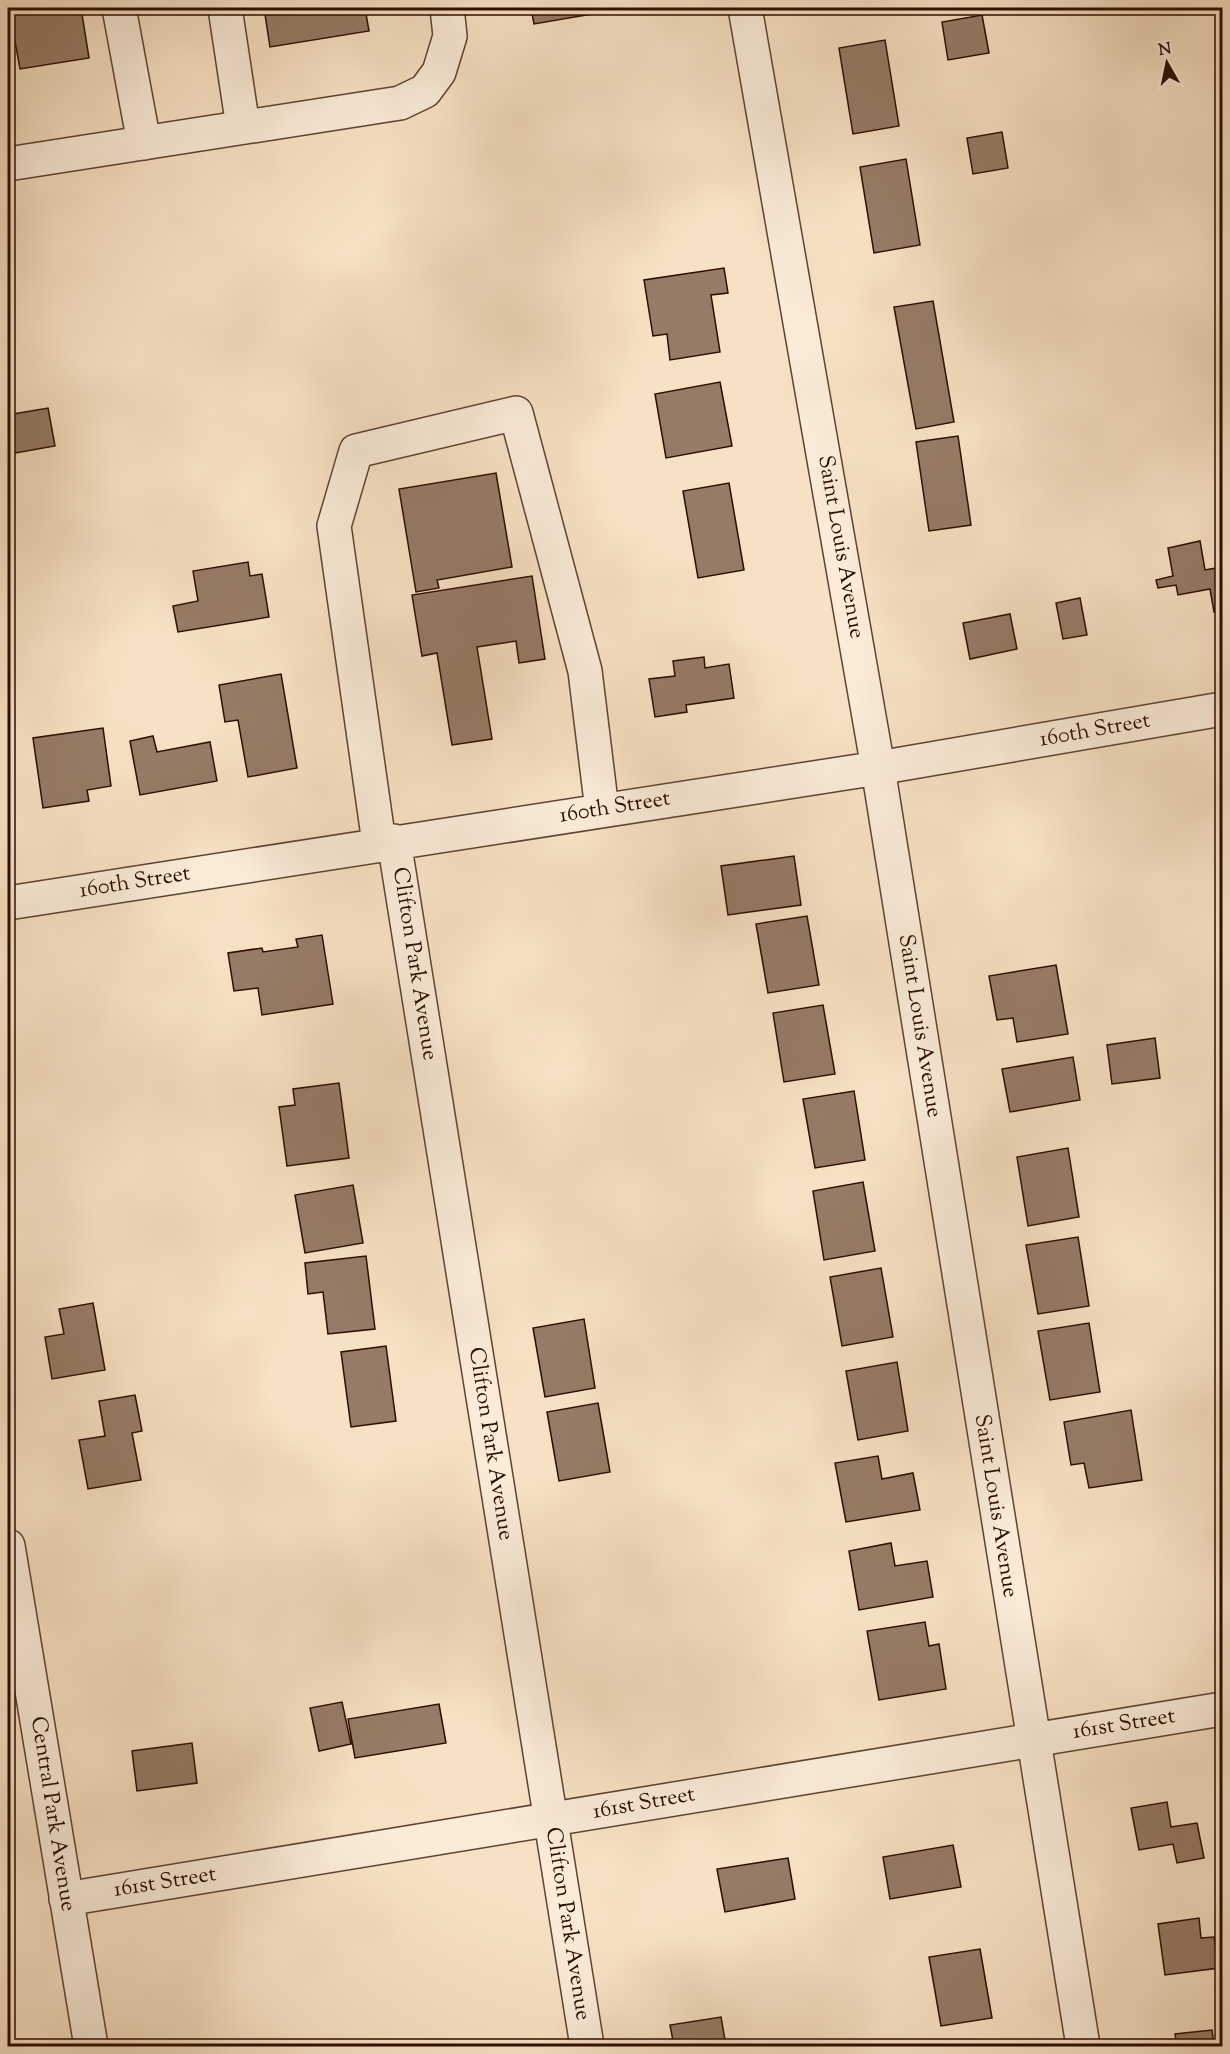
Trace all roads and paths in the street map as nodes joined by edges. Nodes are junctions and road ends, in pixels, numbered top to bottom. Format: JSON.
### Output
{"nodes":[{"id":1,"x":120,"y":8,"type":"edge"},
{"id":2,"x":225,"y":8,"type":"edge"},
{"id":3,"x":447,"y":8,"type":"edge"},
{"id":4,"x":745,"y":8,"type":"edge"},
{"id":5,"x":243,"y":127,"type":"junction"},
{"id":6,"x":144,"y":143,"type":"junction"},
{"id":7,"x":8,"y":164,"type":"edge"},
{"id":8,"x":1222,"y":709,"type":"edge"},
{"id":9,"x":878,"y":768,"type":"junction"},
{"id":10,"x":602,"y":810,"type":"junction"},
{"id":11,"x":387,"y":842,"type":"junction"},
{"id":12,"x":8,"y":903,"type":"edge"},
{"id":13,"x":8,"y":1546,"type":"edge"},
{"id":14,"x":1222,"y":1709,"type":"edge"},
{"id":15,"x":1032,"y":1739,"type":"junction"},
{"id":16,"x":550,"y":1820,"type":"junction"},
{"id":17,"x":66,"y":1899,"type":"junction"},
{"id":18,"x":91,"y":2046,"type":"edge"},
{"id":19,"x":587,"y":2046,"type":"edge"},
{"id":20,"x":1083,"y":2046,"type":"edge"}],
"edges":[{"from":1,"to":6,"type":"street"},
{"from":2,"to":5,"type":"street"},
{"from":3,"to":5,"type":"street"},
{"from":4,"to":9,"type":"street","name":"Saint Louis Avenue"},
{"from":5,"to":6,"type":"street"},
{"from":6,"to":7,"type":"street"},
{"from":8,"to":9,"type":"street","name":"160th Street"},
{"from":9,"to":10,"type":"street","name":"160th Street"},
{"from":9,"to":15,"type":"street","name":"Saint Louis Avenue"},
{"from":10,"to":11,"type":"street","name":"160th Street"},
{"from":10,"to":11,"type":"street","name":"Clifton Park Avenue"},
{"from":11,"to":12,"type":"street","name":"160th Street"},
{"from":11,"to":16,"type":"street","name":"Clifton Park Avenue"},
{"from":13,"to":17,"type":"street","name":"Central Park Avenue"},
{"from":14,"to":15,"type":"street","name":"161st Street"},
{"from":15,"to":16,"type":"street","name":"161st Street"},
{"from":15,"to":20,"type":"street","name":"Saint Louis Avenue"},
{"from":16,"to":17,"type":"street","name":"161st Street"},
{"from":16,"to":19,"type":"street","name":"Clifton Park Avenue"},
{"from":17,"to":18,"type":"street","name":"Central Park Avenue"}]}
